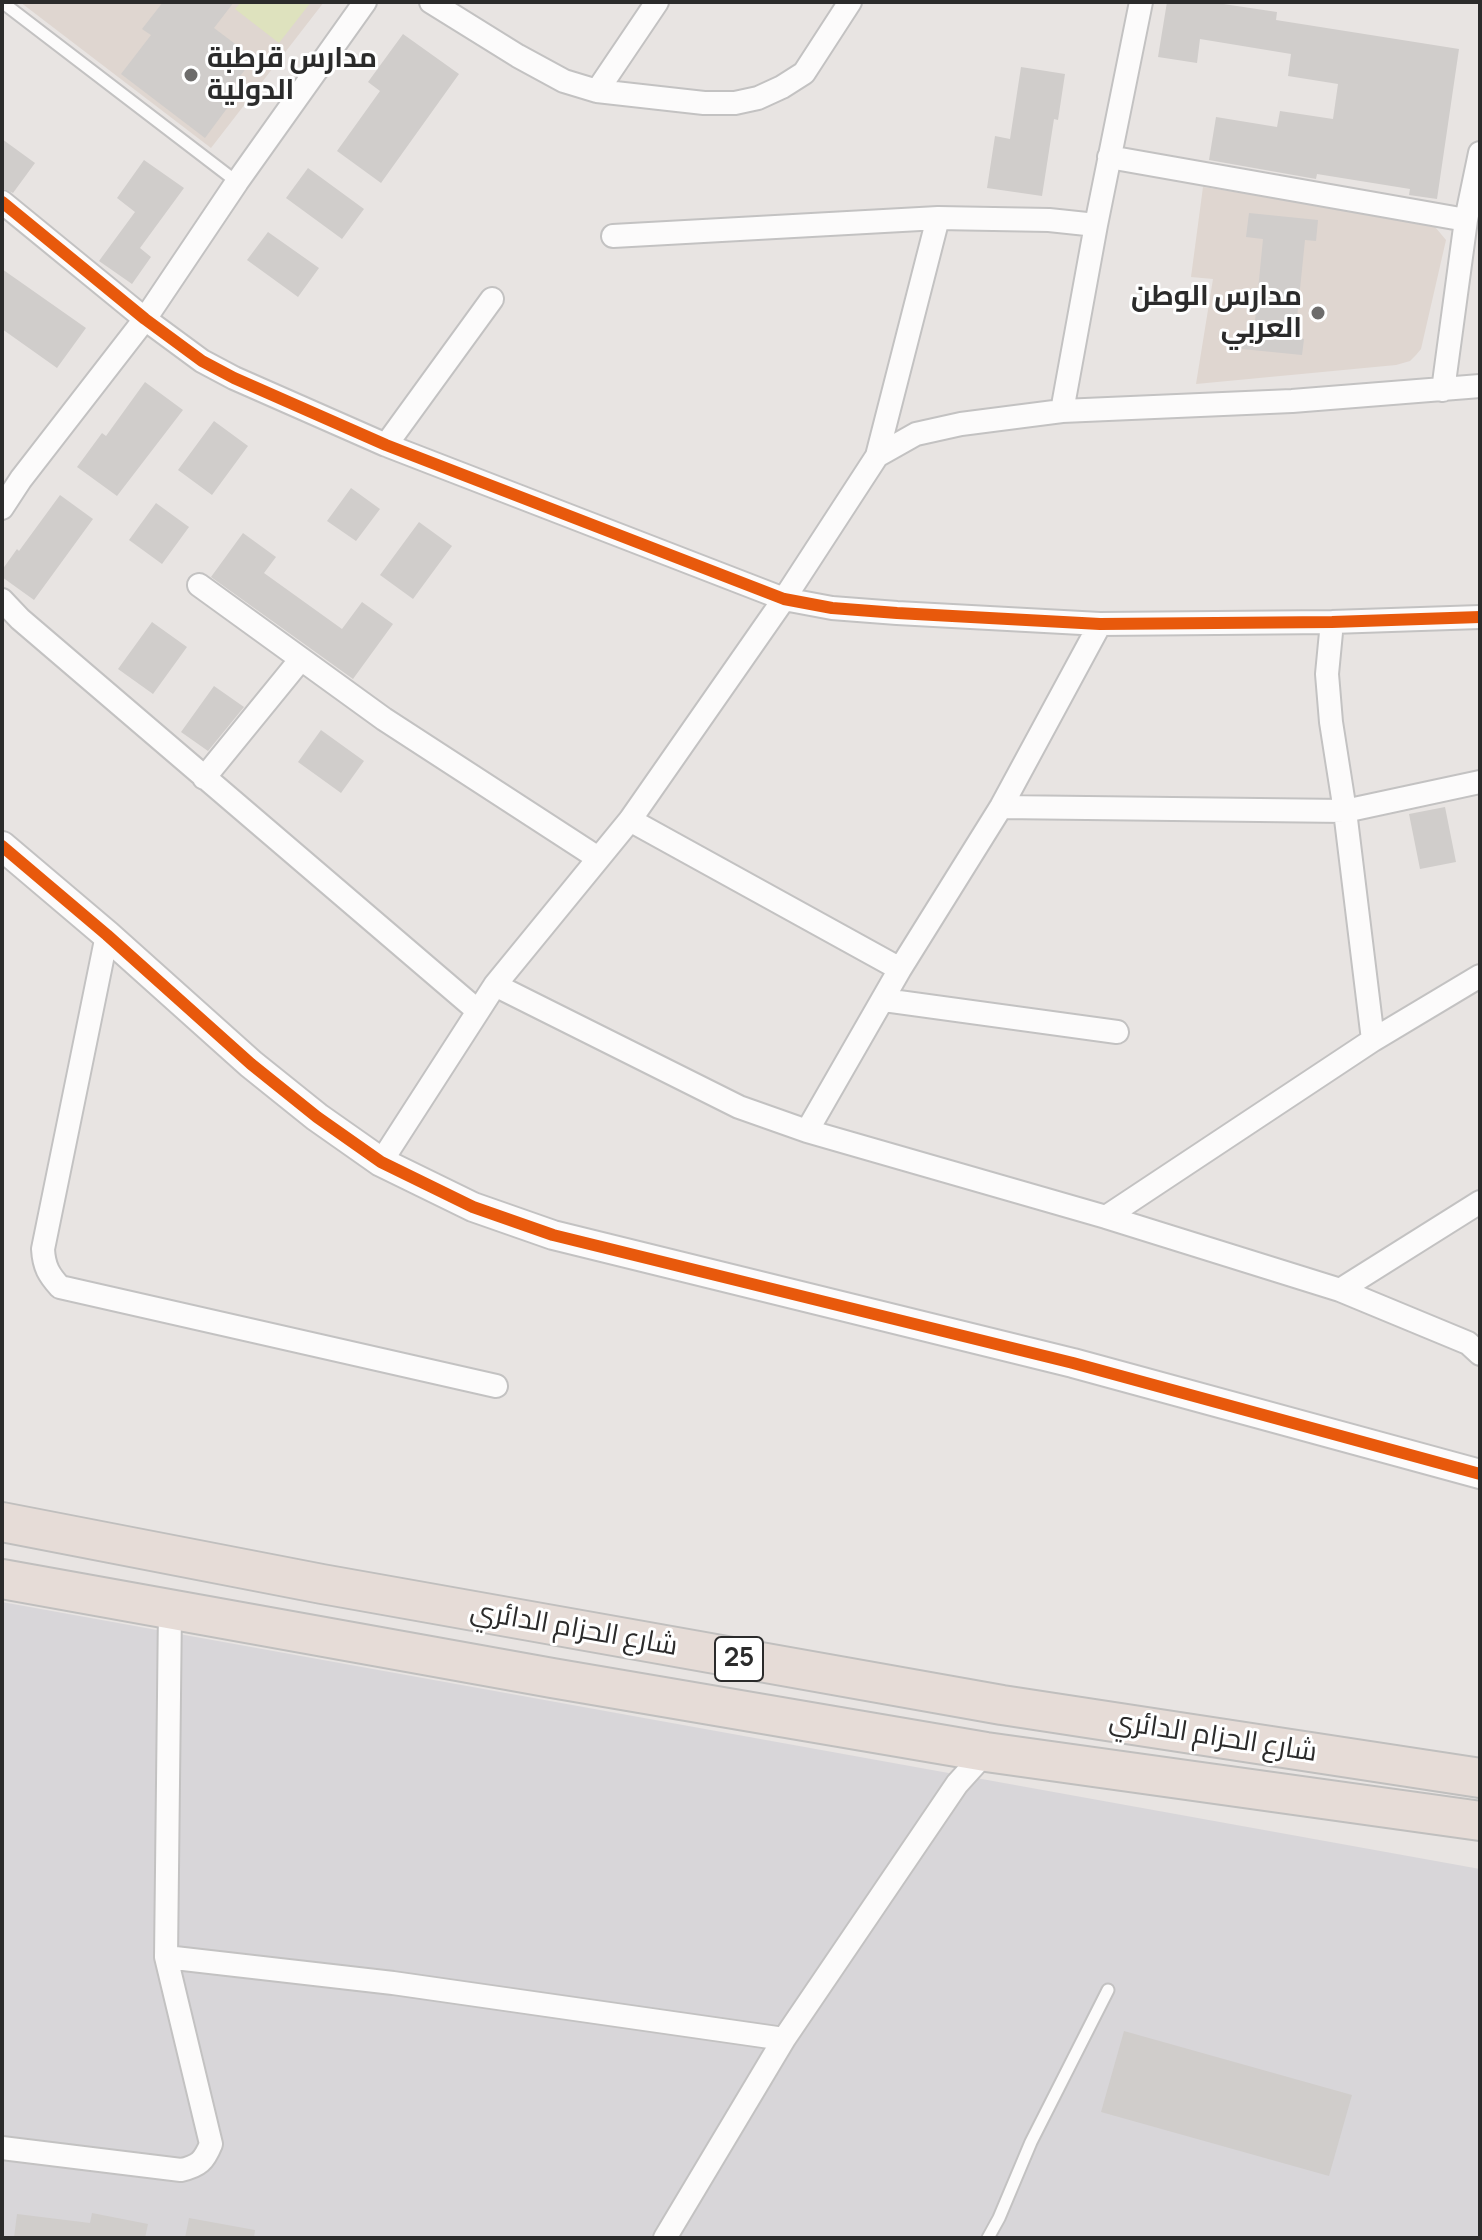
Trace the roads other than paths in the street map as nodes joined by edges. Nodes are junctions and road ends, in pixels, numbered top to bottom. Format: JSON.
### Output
{"nodes":[{"id":1,"x":2,"y":2,"type":"edge"},
{"id":2,"x":365,"y":2,"type":"edge"},
{"id":3,"x":431,"y":2,"type":"edge"},
{"id":4,"x":657,"y":2,"type":"edge"},
{"id":5,"x":850,"y":2,"type":"edge"},
{"id":6,"x":1141,"y":2,"type":"edge"},
{"id":7,"x":597,"y":91,"type":"junction"},
{"id":8,"x":1480,"y":153,"type":"edge"},
{"id":9,"x":1109,"y":157,"type":"junction"},
{"id":10,"x":237,"y":182,"type":"junction"},
{"id":11,"x":2,"y":202,"type":"edge"},
{"id":12,"x":938,"y":218,"type":"junction"},
{"id":13,"x":1466,"y":220,"type":"junction"},
{"id":14,"x":1096,"y":225,"type":"junction"},
{"id":15,"x":613,"y":236,"type":"dead end"},
{"id":16,"x":492,"y":299,"type":"dead end"},
{"id":17,"x":145,"y":319,"type":"junction"},
{"id":18,"x":1480,"y":386,"type":"edge"},
{"id":19,"x":1443,"y":390,"type":"junction"},
{"id":20,"x":1062,"y":411,"type":"junction"},
{"id":21,"x":386,"y":445,"type":"junction"},
{"id":22,"x":877,"y":456,"type":"junction"},
{"id":23,"x":2,"y":508,"type":"edge"},
{"id":24,"x":199,"y":585,"type":"dead end"},
{"id":25,"x":784,"y":599,"type":"junction"},
{"id":26,"x":2,"y":600,"type":"edge"},
{"id":27,"x":1480,"y":617,"type":"edge"},
{"id":28,"x":1332,"y":622,"type":"junction"},
{"id":29,"x":1100,"y":624,"type":"junction"},
{"id":30,"x":301,"y":659,"type":"junction"},
{"id":31,"x":204,"y":778,"type":"junction"},
{"id":32,"x":1480,"y":782,"type":"edge"},
{"id":33,"x":1001,"y":807,"type":"junction"},
{"id":34,"x":1345,"y":811,"type":"junction"},
{"id":35,"x":630,"y":820,"type":"junction"},
{"id":36,"x":2,"y":846,"type":"edge"},
{"id":37,"x":598,"y":858,"type":"junction"},
{"id":38,"x":107,"y":935,"type":"junction"},
{"id":39,"x":900,"y":969,"type":"junction"},
{"id":40,"x":1480,"y":976,"type":"edge"},
{"id":41,"x":495,"y":985,"type":"junction"},
{"id":42,"x":884,"y":1000,"type":"junction"},
{"id":43,"x":478,"y":1011,"type":"junction"},
{"id":44,"x":1117,"y":1032,"type":"dead end"},
{"id":45,"x":1373,"y":1040,"type":"junction"},
{"id":46,"x":807,"y":1131,"type":"junction"},
{"id":47,"x":381,"y":1162,"type":"junction"},
{"id":48,"x":1480,"y":1202,"type":"edge"},
{"id":49,"x":1106,"y":1217,"type":"junction"},
{"id":50,"x":1340,"y":1290,"type":"junction"},
{"id":51,"x":1480,"y":1354,"type":"edge"},
{"id":52,"x":496,"y":1386,"type":"dead end"},
{"id":53,"x":1480,"y":1474,"type":"edge"},
{"id":54,"x":2,"y":1522,"type":"edge"},
{"id":55,"x":2,"y":1579,"type":"edge"},
{"id":56,"x":170,"y":1608,"type":"junction"},
{"id":57,"x":986,"y":1752,"type":"junction"},
{"id":58,"x":1480,"y":1778,"type":"edge"},
{"id":59,"x":1480,"y":1821,"type":"edge"},
{"id":60,"x":166,"y":1957,"type":"junction"},
{"id":61,"x":1108,"y":1990,"type":"dead end"},
{"id":62,"x":784,"y":2039,"type":"junction"},
{"id":63,"x":2,"y":2148,"type":"edge"},
{"id":64,"x":665,"y":2238,"type":"edge"},
{"id":65,"x":988,"y":2238,"type":"edge"}],
"edges":[{"from":1,"to":10,"type":"lane"},
{"from":2,"to":10,"type":"street"},
{"from":3,"to":7,"type":"street"},
{"from":4,"to":7,"type":"street"},
{"from":5,"to":7,"type":"street"},
{"from":6,"to":9,"type":"street"},
{"from":8,"to":13,"type":"street"},
{"from":9,"to":13,"type":"street"},
{"from":9,"to":14,"type":"street"},
{"from":10,"to":17,"type":"street"},
{"from":11,"to":17,"type":"street"},
{"from":12,"to":14,"type":"street"},
{"from":12,"to":15,"type":"street"},
{"from":12,"to":22,"type":"street"},
{"from":13,"to":19,"type":"street"},
{"from":14,"to":20,"type":"street"},
{"from":16,"to":21,"type":"street"},
{"from":17,"to":21,"type":"street"},
{"from":17,"to":23,"type":"street"},
{"from":18,"to":19,"type":"street"},
{"from":19,"to":20,"type":"street"},
{"from":20,"to":22,"type":"street"},
{"from":21,"to":25,"type":"street"},
{"from":22,"to":25,"type":"street"},
{"from":24,"to":30,"type":"street"},
{"from":25,"to":29,"type":"street"},
{"from":25,"to":35,"type":"street"},
{"from":26,"to":31,"type":"street"},
{"from":27,"to":28,"type":"street"},
{"from":28,"to":29,"type":"street"},
{"from":28,"to":34,"type":"street"},
{"from":29,"to":33,"type":"street"},
{"from":30,"to":31,"type":"street"},
{"from":30,"to":37,"type":"street"},
{"from":31,"to":43,"type":"street"},
{"from":32,"to":34,"type":"street"},
{"from":33,"to":34,"type":"street"},
{"from":33,"to":39,"type":"street"},
{"from":34,"to":45,"type":"street"},
{"from":35,"to":37,"type":"street"},
{"from":35,"to":39,"type":"street"},
{"from":36,"to":38,"type":"street"},
{"from":37,"to":41,"type":"street"},
{"from":38,"to":47,"type":"street"},
{"from":38,"to":52,"type":"street"},
{"from":39,"to":42,"type":"street"},
{"from":40,"to":45,"type":"street"},
{"from":41,"to":43,"type":"street"},
{"from":41,"to":46,"type":"street"},
{"from":42,"to":44,"type":"street"},
{"from":42,"to":46,"type":"street"},
{"from":43,"to":47,"type":"street"},
{"from":45,"to":49,"type":"street"},
{"from":46,"to":49,"type":"street"},
{"from":47,"to":53,"type":"street"},
{"from":48,"to":50,"type":"street"},
{"from":49,"to":50,"type":"street"},
{"from":50,"to":51,"type":"street"},
{"from":54,"to":58,"type":"highway","name":"شارع الحزام الدائري","number":"25"},
{"from":55,"to":56,"type":"highway","name":"شارع الحزام الدائري","number":"25"},
{"from":56,"to":57,"type":"highway","name":"شارع الحزام الدائري","number":"25"},
{"from":56,"to":60,"type":"street"},
{"from":57,"to":59,"type":"highway","name":"شارع الحزام الدائري","number":"25"},
{"from":57,"to":62,"type":"street"},
{"from":60,"to":62,"type":"street"},
{"from":60,"to":63,"type":"street"},
{"from":61,"to":65,"type":"lane"},
{"from":62,"to":64,"type":"street"}]}
